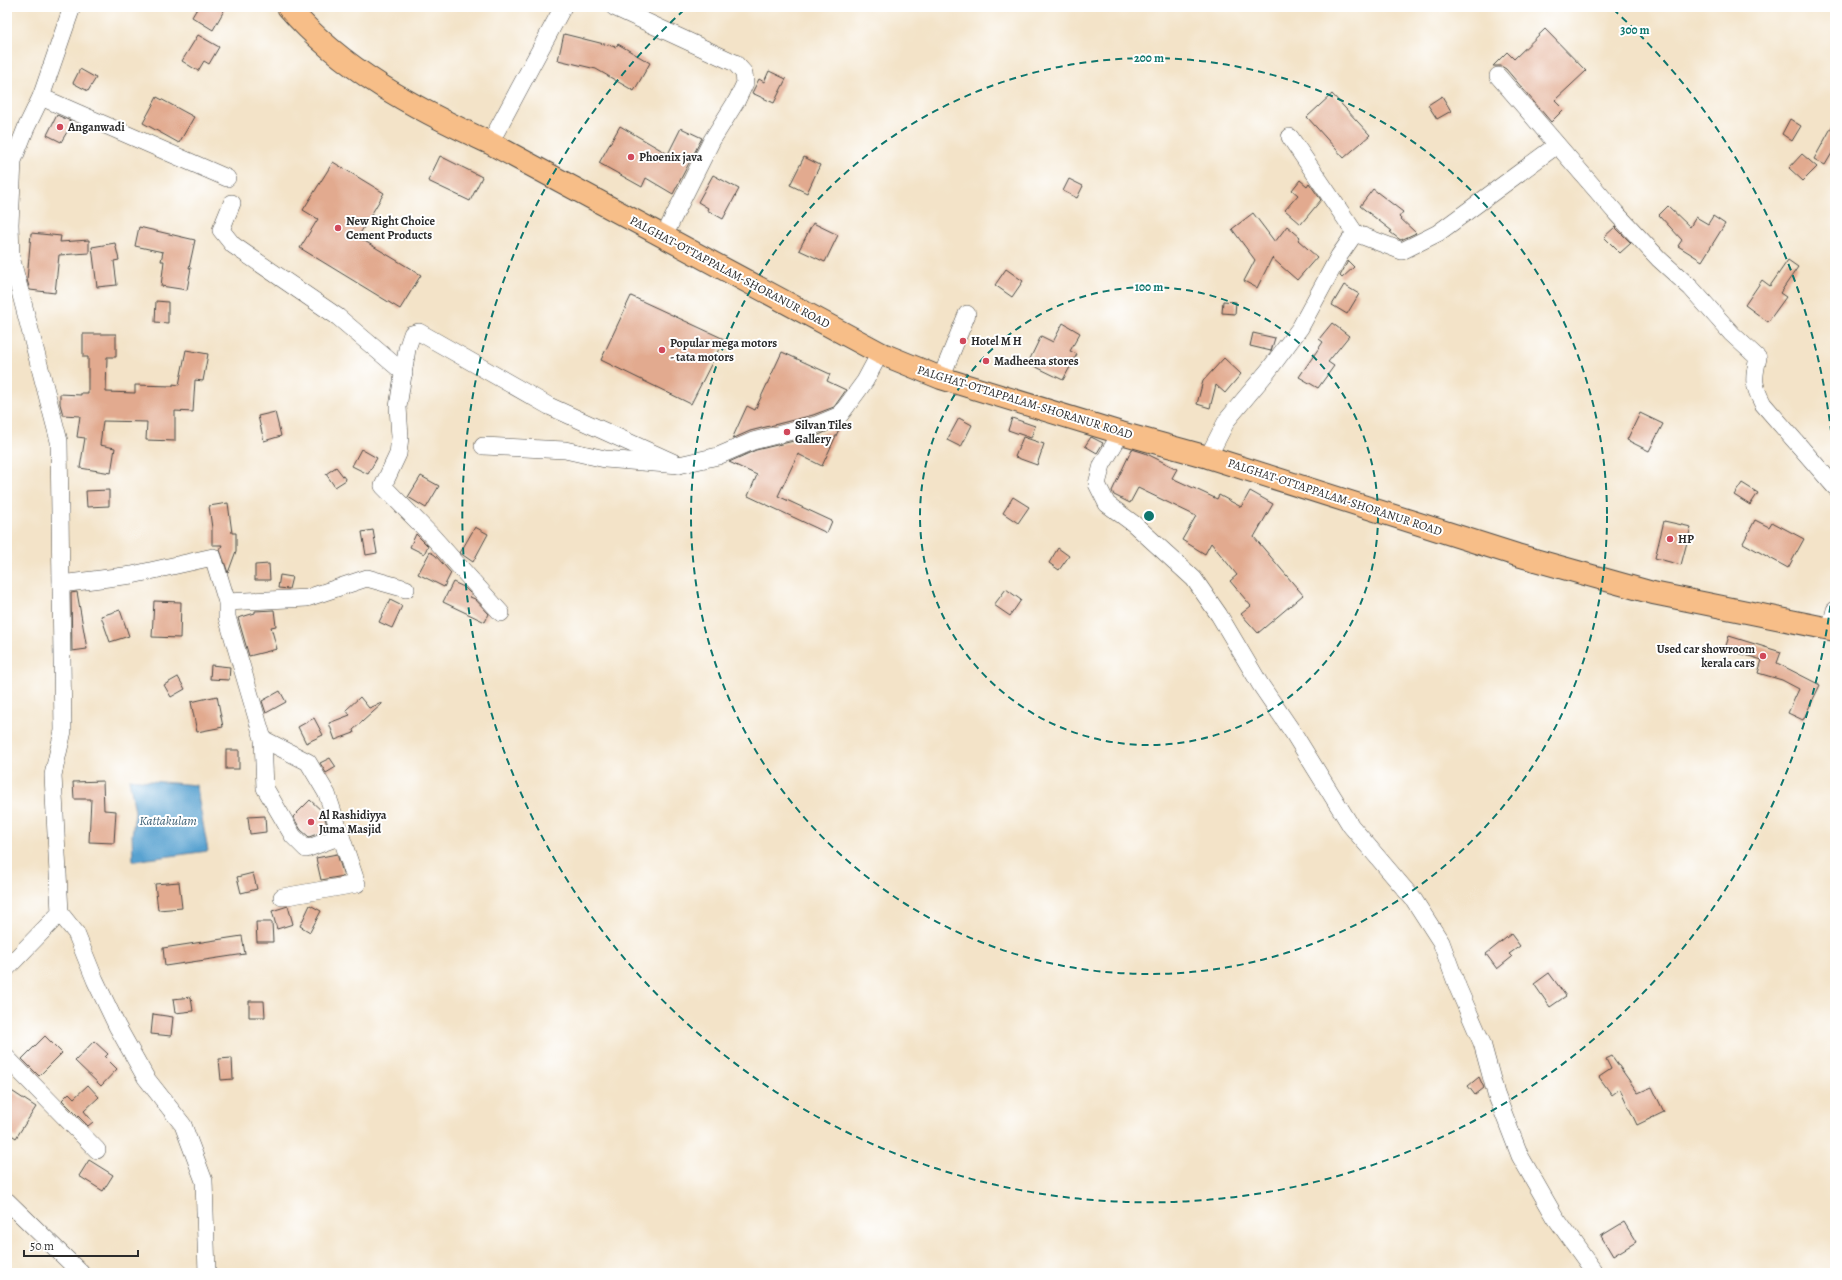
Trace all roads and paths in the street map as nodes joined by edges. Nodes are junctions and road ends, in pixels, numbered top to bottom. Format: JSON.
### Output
{"nodes":[{"id":1,"x":72,"y":7,"type":"edge"},
{"id":2,"x":288,"y":7,"type":"edge"},
{"id":3,"x":614,"y":7,"type":"edge"},
{"id":4,"x":560,"y":12,"type":"edge"},
{"id":5,"x":1498,"y":76,"type":"dead end"},
{"id":6,"x":41,"y":97,"type":"junction"},
{"id":7,"x":1290,"y":137,"type":"dead end"},
{"id":8,"x":490,"y":143,"type":"junction"},
{"id":9,"x":1558,"y":145,"type":"junction"},
{"id":10,"x":10,"y":161,"type":"edge"},
{"id":11,"x":227,"y":178,"type":"dead end"},
{"id":12,"x":232,"y":203,"type":"dead end"},
{"id":13,"x":1355,"y":233,"type":"junction"},
{"id":14,"x":664,"y":236,"type":"junction"},
{"id":15,"x":967,"y":314,"type":"dead end"},
{"id":16,"x":880,"y":353,"type":"junction"},
{"id":17,"x":404,"y":373,"type":"junction"},
{"id":18,"x":941,"y":378,"type":"junction"},
{"id":19,"x":1121,"y":433,"type":"junction"},
{"id":20,"x":483,"y":446,"type":"dead end"},
{"id":21,"x":1208,"y":457,"type":"junction"},
{"id":22,"x":679,"y":465,"type":"junction"},
{"id":23,"x":1835,"y":487,"type":"edge"},
{"id":24,"x":61,"y":584,"type":"junction"},
{"id":25,"x":406,"y":590,"type":"dead end"},
{"id":26,"x":227,"y":602,"type":"junction"},
{"id":27,"x":501,"y":613,"type":"dead end"},
{"id":28,"x":1833,"y":623,"type":"edge"},
{"id":29,"x":263,"y":738,"type":"junction"},
{"id":30,"x":341,"y":836,"type":"junction"},
{"id":31,"x":282,"y":897,"type":"dead end"},
{"id":32,"x":60,"y":913,"type":"junction"},
{"id":33,"x":7,"y":968,"type":"edge"},
{"id":34,"x":7,"y":1058,"type":"edge"},
{"id":35,"x":97,"y":1150,"type":"dead end"},
{"id":36,"x":7,"y":1201,"type":"edge"},
{"id":37,"x":81,"y":1273,"type":"edge"},
{"id":38,"x":207,"y":1273,"type":"edge"},
{"id":39,"x":1595,"y":1273,"type":"edge"}],
"edges":[{"from":1,"to":6,"type":"street"},
{"from":2,"to":8,"type":"main road","name":"PALGHAT-OTTAPPALAM-SHORANUR ROAD"},
{"from":3,"to":14,"type":"street"},
{"from":4,"to":8,"type":"street"},
{"from":5,"to":9,"type":"street"},
{"from":6,"to":10,"type":"street"},
{"from":6,"to":11,"type":"street"},
{"from":7,"to":13,"type":"street"},
{"from":8,"to":14,"type":"main road","name":"PALGHAT-OTTAPPALAM-SHORANUR ROAD"},
{"from":9,"to":13,"type":"street"},
{"from":9,"to":23,"type":"street"},
{"from":10,"to":24,"type":"street"},
{"from":12,"to":17,"type":"street"},
{"from":13,"to":21,"type":"street"},
{"from":14,"to":16,"type":"main road","name":"PALGHAT-OTTAPPALAM-SHORANUR ROAD"},
{"from":15,"to":18,"type":"street"},
{"from":16,"to":18,"type":"main road","name":"PALGHAT-OTTAPPALAM-SHORANUR ROAD"},
{"from":16,"to":22,"type":"street"},
{"from":17,"to":22,"type":"street"},
{"from":17,"to":27,"type":"street"},
{"from":18,"to":19,"type":"main road","name":"PALGHAT-OTTAPPALAM-SHORANUR ROAD"},
{"from":19,"to":21,"type":"main road","name":"PALGHAT-OTTAPPALAM-SHORANUR ROAD"},
{"from":19,"to":39,"type":"street"},
{"from":20,"to":22,"type":"street"},
{"from":21,"to":28,"type":"main road","name":"PALGHAT-OTTAPPALAM-SHORANUR ROAD"},
{"from":24,"to":26,"type":"street"},
{"from":24,"to":32,"type":"street"},
{"from":25,"to":26,"type":"street"},
{"from":26,"to":29,"type":"street"},
{"from":29,"to":30,"type":"street"},
{"from":29,"to":30,"type":"street"},
{"from":30,"to":31,"type":"street"},
{"from":32,"to":33,"type":"street"},
{"from":32,"to":38,"type":"street"},
{"from":34,"to":35,"type":"street"},
{"from":36,"to":37,"type":"street"}]}
